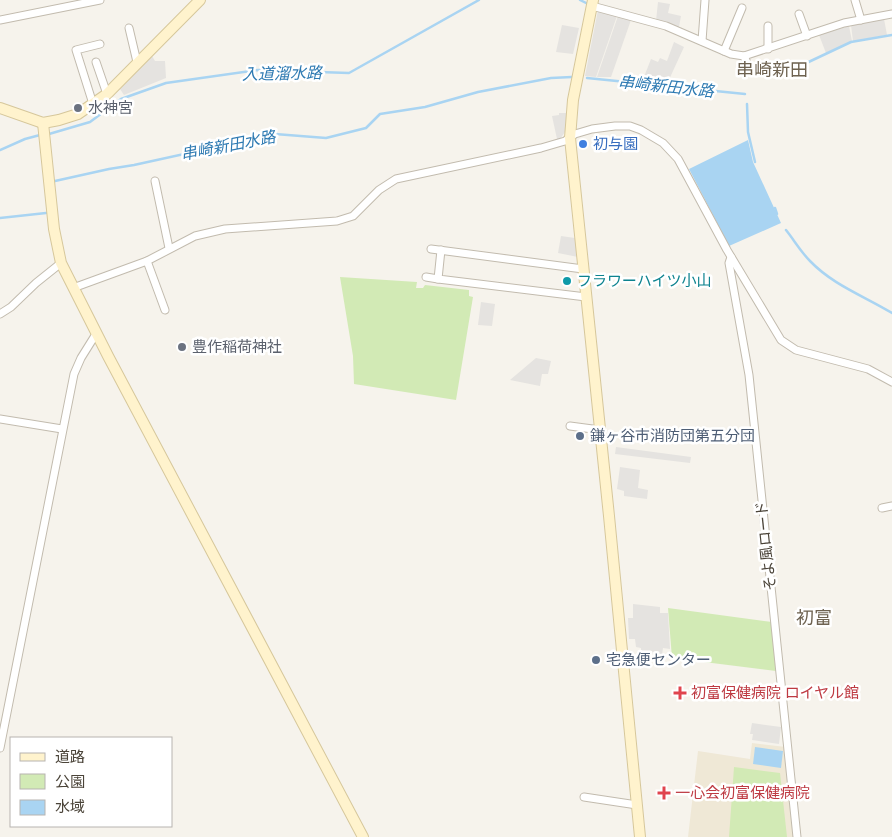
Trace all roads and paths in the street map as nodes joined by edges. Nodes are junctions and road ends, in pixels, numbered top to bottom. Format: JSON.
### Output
{"nodes":[{"id":1,"x":100,"y":0,"type":"edge"},
{"id":2,"x":200,"y":0,"type":"edge"},
{"id":3,"x":705,"y":0,"type":"edge"},
{"id":4,"x":854,"y":0,"type":"edge"},
{"id":5,"x":593,"y":3,"type":"edge"},
{"id":6,"x":742,"y":8,"type":"dead end"},
{"id":7,"x":799,"y":14,"type":"dead end"},
{"id":8,"x":892,"y":14,"type":"edge"},
{"id":9,"x":0,"y":20,"type":"edge"},
{"id":10,"x":861,"y":20,"type":"junction"},
{"id":11,"x":768,"y":26,"type":"dead end"},
{"id":12,"x":129,"y":28,"type":"dead end"},
{"id":13,"x":806,"y":36,"type":"junction"},
{"id":14,"x":702,"y":41,"type":"junction"},
{"id":15,"x":100,"y":44,"type":"dead end"},
{"id":16,"x":768,"y":49,"type":"junction"},
{"id":17,"x":724,"y":51,"type":"junction"},
{"id":18,"x":744,"y":56,"type":"junction"},
{"id":19,"x":96,"y":62,"type":"dead end"},
{"id":20,"x":137,"y":62,"type":"junction"},
{"id":21,"x":751,"y":72,"type":"dead end"},
{"id":22,"x":106,"y":94,"type":"junction"},
{"id":23,"x":93,"y":104,"type":"junction"},
{"id":24,"x":0,"y":108,"type":"edge"},
{"id":25,"x":44,"y":123,"type":"junction"},
{"id":26,"x":570,"y":138,"type":"junction"},
{"id":27,"x":155,"y":181,"type":"dead end"},
{"id":28,"x":169,"y":248,"type":"junction"},
{"id":29,"x":431,"y":249,"type":"dead end"},
{"id":30,"x":441,"y":250,"type":"junction"},
{"id":31,"x":731,"y":257,"type":"junction"},
{"id":32,"x":147,"y":261,"type":"junction"},
{"id":33,"x":62,"y":263,"type":"junction"},
{"id":34,"x":583,"y":269,"type":"junction"},
{"id":35,"x":426,"y":277,"type":"dead end"},
{"id":36,"x":438,"y":279,"type":"junction"},
{"id":37,"x":73,"y":288,"type":"junction"},
{"id":38,"x":586,"y":298,"type":"junction"},
{"id":39,"x":165,"y":310,"type":"dead end"},
{"id":40,"x":0,"y":314,"type":"edge"},
{"id":41,"x":96,"y":334,"type":"junction"},
{"id":42,"x":892,"y":382,"type":"edge"},
{"id":43,"x":0,"y":419,"type":"edge"},
{"id":44,"x":570,"y":426,"type":"dead end"},
{"id":45,"x":62,"y":428,"type":"junction"},
{"id":46,"x":600,"y":430,"type":"junction"},
{"id":47,"x":892,"y":506,"type":"edge"},
{"id":48,"x":882,"y":508,"type":"dead end"},
{"id":49,"x":0,"y":748,"type":"edge"},
{"id":50,"x":584,"y":798,"type":"dead end"},
{"id":51,"x":637,"y":805,"type":"junction"},
{"id":52,"x":363,"y":837,"type":"edge"},
{"id":53,"x":640,"y":837,"type":"edge"},
{"id":54,"x":797,"y":837,"type":"edge"}],
"edges":[{"from":1,"to":9,"type":"street"},
{"from":2,"to":20,"type":"street"},
{"from":3,"to":14,"type":"street"},
{"from":4,"to":10,"type":"street"},
{"from":5,"to":14,"type":"street"},
{"from":5,"to":26,"type":"street"},
{"from":6,"to":17,"type":"street"},
{"from":7,"to":13,"type":"street"},
{"from":8,"to":10,"type":"street"},
{"from":10,"to":13,"type":"street"},
{"from":11,"to":16,"type":"street"},
{"from":12,"to":20,"type":"street"},
{"from":13,"to":16,"type":"street"},
{"from":14,"to":17,"type":"street"},
{"from":15,"to":23,"type":"street"},
{"from":16,"to":18,"type":"street"},
{"from":17,"to":18,"type":"street"},
{"from":18,"to":21,"type":"street"},
{"from":19,"to":22,"type":"street"},
{"from":20,"to":22,"type":"street"},
{"from":22,"to":23,"type":"street"},
{"from":23,"to":25,"type":"street"},
{"from":24,"to":25,"type":"street"},
{"from":25,"to":33,"type":"street"},
{"from":26,"to":28,"type":"street"},
{"from":26,"to":31,"type":"street"},
{"from":26,"to":34,"type":"street"},
{"from":27,"to":28,"type":"street"},
{"from":28,"to":32,"type":"street"},
{"from":29,"to":30,"type":"street"},
{"from":30,"to":34,"type":"street"},
{"from":30,"to":36,"type":"street"},
{"from":31,"to":42,"type":"street"},
{"from":31,"to":54,"type":"street","name":"そよ風ロード"},
{"from":32,"to":37,"type":"street"},
{"from":32,"to":39,"type":"street"},
{"from":33,"to":37,"type":"street"},
{"from":33,"to":40,"type":"street"},
{"from":34,"to":38,"type":"street"},
{"from":35,"to":36,"type":"street"},
{"from":36,"to":38,"type":"street"},
{"from":37,"to":41,"type":"street"},
{"from":38,"to":46,"type":"street"},
{"from":41,"to":45,"type":"street"},
{"from":41,"to":52,"type":"street"},
{"from":43,"to":45,"type":"street"},
{"from":44,"to":46,"type":"street"},
{"from":45,"to":49,"type":"street"},
{"from":46,"to":51,"type":"street"},
{"from":47,"to":48,"type":"street"},
{"from":50,"to":51,"type":"street"},
{"from":51,"to":53,"type":"street"}]}
